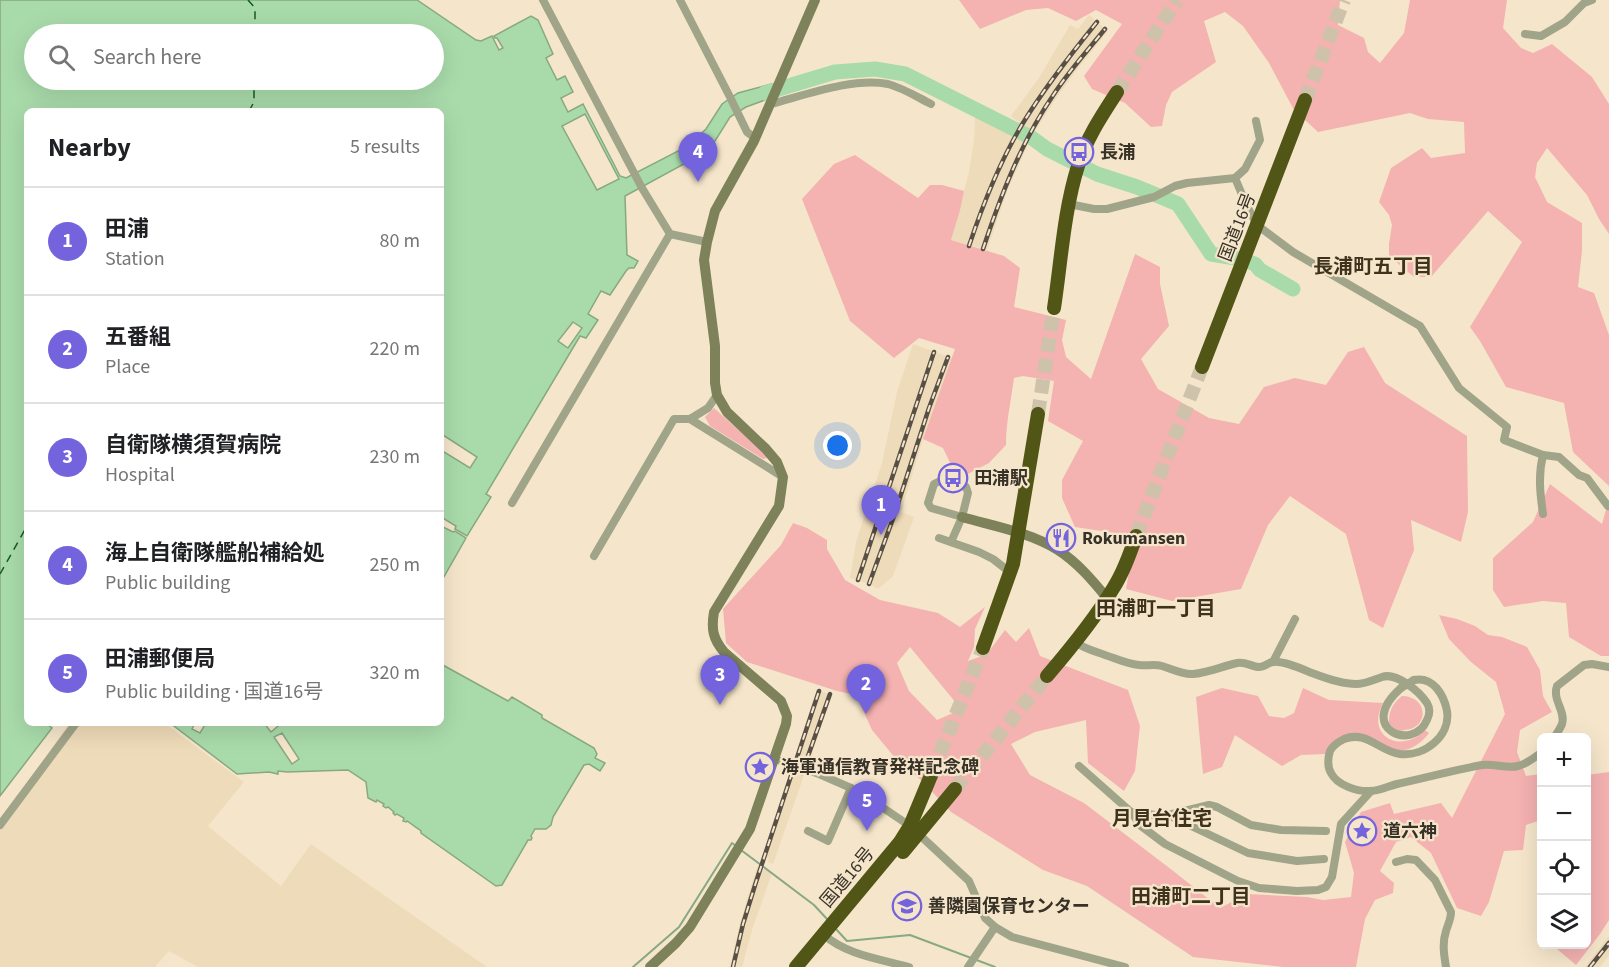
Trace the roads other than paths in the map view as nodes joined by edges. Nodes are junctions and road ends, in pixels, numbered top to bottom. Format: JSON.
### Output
{"nodes":[{"id":1,"x":543,"y":0,"type":"edge"},
{"id":2,"x":680,"y":0,"type":"edge"},
{"id":3,"x":815,"y":0,"type":"edge"},
{"id":4,"x":1592,"y":0,"type":"edge"},
{"id":5,"x":1525,"y":34,"type":"dead end"},
{"id":6,"x":1117,"y":92,"type":"tunnel mouth"},
{"id":7,"x":1305,"y":100,"type":"tunnel mouth"},
{"id":8,"x":772,"y":101,"type":"junction"},
{"id":9,"x":931,"y":104,"type":"dead end"},
{"id":10,"x":1256,"y":121,"type":"dead end"},
{"id":11,"x":755,"y":138,"type":"junction"},
{"id":12,"x":1235,"y":178,"type":"junction"},
{"id":13,"x":1069,"y":204,"type":"junction"},
{"id":14,"x":1257,"y":225,"type":"junction"},
{"id":15,"x":670,"y":234,"type":"junction"},
{"id":16,"x":707,"y":242,"type":"junction"},
{"id":17,"x":1054,"y":308,"type":"tunnel mouth"},
{"id":18,"x":1202,"y":367,"type":"tunnel mouth"},
{"id":19,"x":717,"y":395,"type":"junction"},
{"id":20,"x":1038,"y":414,"type":"tunnel mouth"},
{"id":21,"x":690,"y":419,"type":"junction"},
{"id":22,"x":1543,"y":455,"type":"junction"},
{"id":23,"x":783,"y":477,"type":"junction"},
{"id":24,"x":512,"y":503,"type":"dead end"},
{"id":25,"x":1608,"y":506,"type":"edge"},
{"id":26,"x":1543,"y":514,"type":"dead end"},
{"id":27,"x":962,"y":517,"type":"junction"},
{"id":28,"x":1019,"y":533,"type":"junction"},
{"id":29,"x":1136,"y":536,"type":"tunnel mouth"},
{"id":30,"x":939,"y":538,"type":"dead end"},
{"id":31,"x":951,"y":542,"type":"junction"},
{"id":32,"x":594,"y":556,"type":"dead end"},
{"id":33,"x":1011,"y":573,"type":"junction"},
{"id":34,"x":1107,"y":598,"type":"junction"},
{"id":35,"x":1295,"y":619,"type":"dead end"},
{"id":36,"x":1076,"y":642,"type":"junction"},
{"id":37,"x":983,"y":648,"type":"tunnel mouth"},
{"id":38,"x":1273,"y":662,"type":"junction"},
{"id":39,"x":1609,"y":667,"type":"edge"},
{"id":40,"x":1047,"y":676,"type":"tunnel mouth"},
{"id":41,"x":74,"y":726,"type":"edge"},
{"id":42,"x":1557,"y":733,"type":"edge"},
{"id":43,"x":1537,"y":755,"type":"edge"},
{"id":44,"x":775,"y":759,"type":"junction"},
{"id":45,"x":1079,"y":766,"type":"dead end"},
{"id":46,"x":932,"y":773,"type":"tunnel mouth"},
{"id":47,"x":851,"y":788,"type":"junction"},
{"id":48,"x":955,"y":789,"type":"tunnel mouth"},
{"id":49,"x":1371,"y":791,"type":"junction"},
{"id":50,"x":1131,"y":812,"type":"junction"},
{"id":51,"x":1168,"y":814,"type":"junction"},
{"id":52,"x":0,"y":825,"type":"edge"},
{"id":53,"x":914,"y":830,"type":"junction"},
{"id":54,"x":808,"y":831,"type":"dead end"},
{"id":55,"x":1326,"y":831,"type":"dead end"},
{"id":56,"x":1324,"y":859,"type":"dead end"},
{"id":57,"x":1396,"y":862,"type":"dead end"},
{"id":58,"x":994,"y":927,"type":"junction"},
{"id":59,"x":831,"y":932,"type":"junction"},
{"id":60,"x":1110,"y":966,"type":"edge"},
{"id":61,"x":650,"y":967,"type":"edge"},
{"id":62,"x":796,"y":967,"type":"edge"},
{"id":63,"x":808,"y":967,"type":"edge"},
{"id":64,"x":909,"y":967,"type":"edge"},
{"id":65,"x":968,"y":967,"type":"edge"},
{"id":66,"x":1125,"y":967,"type":"edge"},
{"id":67,"x":1446,"y":967,"type":"edge"}],
"edges":[{"from":1,"to":15,"type":"street"},
{"from":2,"to":11,"type":"street"},
{"from":3,"to":8,"type":"street"},
{"from":4,"to":5,"type":"street"},
{"from":6,"to":13,"type":"highway"},
{"from":7,"to":14,"type":"highway","name":"国道16号"},
{"from":8,"to":9,"type":"street"},
{"from":8,"to":11,"type":"street"},
{"from":10,"to":12,"type":"street"},
{"from":11,"to":16,"type":"street"},
{"from":12,"to":13,"type":"street"},
{"from":12,"to":14,"type":"street"},
{"from":13,"to":17,"type":"highway"},
{"from":14,"to":18,"type":"highway","name":"国道16号"},
{"from":14,"to":22,"type":"street"},
{"from":15,"to":16,"type":"street"},
{"from":15,"to":24,"type":"street"},
{"from":16,"to":19,"type":"street"},
{"from":19,"to":21,"type":"street"},
{"from":19,"to":23,"type":"street"},
{"from":20,"to":28,"type":"highway"},
{"from":21,"to":23,"type":"street"},
{"from":21,"to":32,"type":"street"},
{"from":22,"to":25,"type":"street"},
{"from":22,"to":26,"type":"street"},
{"from":23,"to":44,"type":"street"},
{"from":27,"to":27,"type":"street"},
{"from":27,"to":28,"type":"street"},
{"from":27,"to":31,"type":"street"},
{"from":28,"to":33,"type":"highway"},
{"from":28,"to":34,"type":"street"},
{"from":29,"to":34,"type":"highway"},
{"from":30,"to":31,"type":"street"},
{"from":31,"to":33,"type":"street"},
{"from":33,"to":37,"type":"highway"},
{"from":34,"to":36,"type":"highway"},
{"from":35,"to":38,"type":"street"},
{"from":36,"to":38,"type":"street"},
{"from":36,"to":40,"type":"highway"},
{"from":38,"to":49,"type":"street","bridge":true},
{"from":39,"to":42,"type":"street"},
{"from":41,"to":52,"type":"street"},
{"from":43,"to":49,"type":"street"},
{"from":44,"to":47,"type":"street"},
{"from":44,"to":61,"type":"street"},
{"from":45,"to":50,"type":"street"},
{"from":46,"to":53,"type":"highway","name":"国道16号"},
{"from":47,"to":53,"type":"street"},
{"from":47,"to":54,"type":"street"},
{"from":48,"to":53,"type":"highway","name":"国道16号"},
{"from":49,"to":50,"type":"street"},
{"from":50,"to":51,"type":"street"},
{"from":51,"to":55,"type":"street"},
{"from":51,"to":56,"type":"street"},
{"from":53,"to":58,"type":"street"},
{"from":53,"to":59,"type":"highway","name":"国道16号"},
{"from":57,"to":67,"type":"street"},
{"from":58,"to":60,"type":"street"},
{"from":58,"to":65,"type":"street"},
{"from":59,"to":62,"type":"highway","name":"国道16号"},
{"from":59,"to":63,"type":"highway","name":"国道16号"},
{"from":59,"to":64,"type":"street"},
{"from":60,"to":66,"type":"street"}]}
